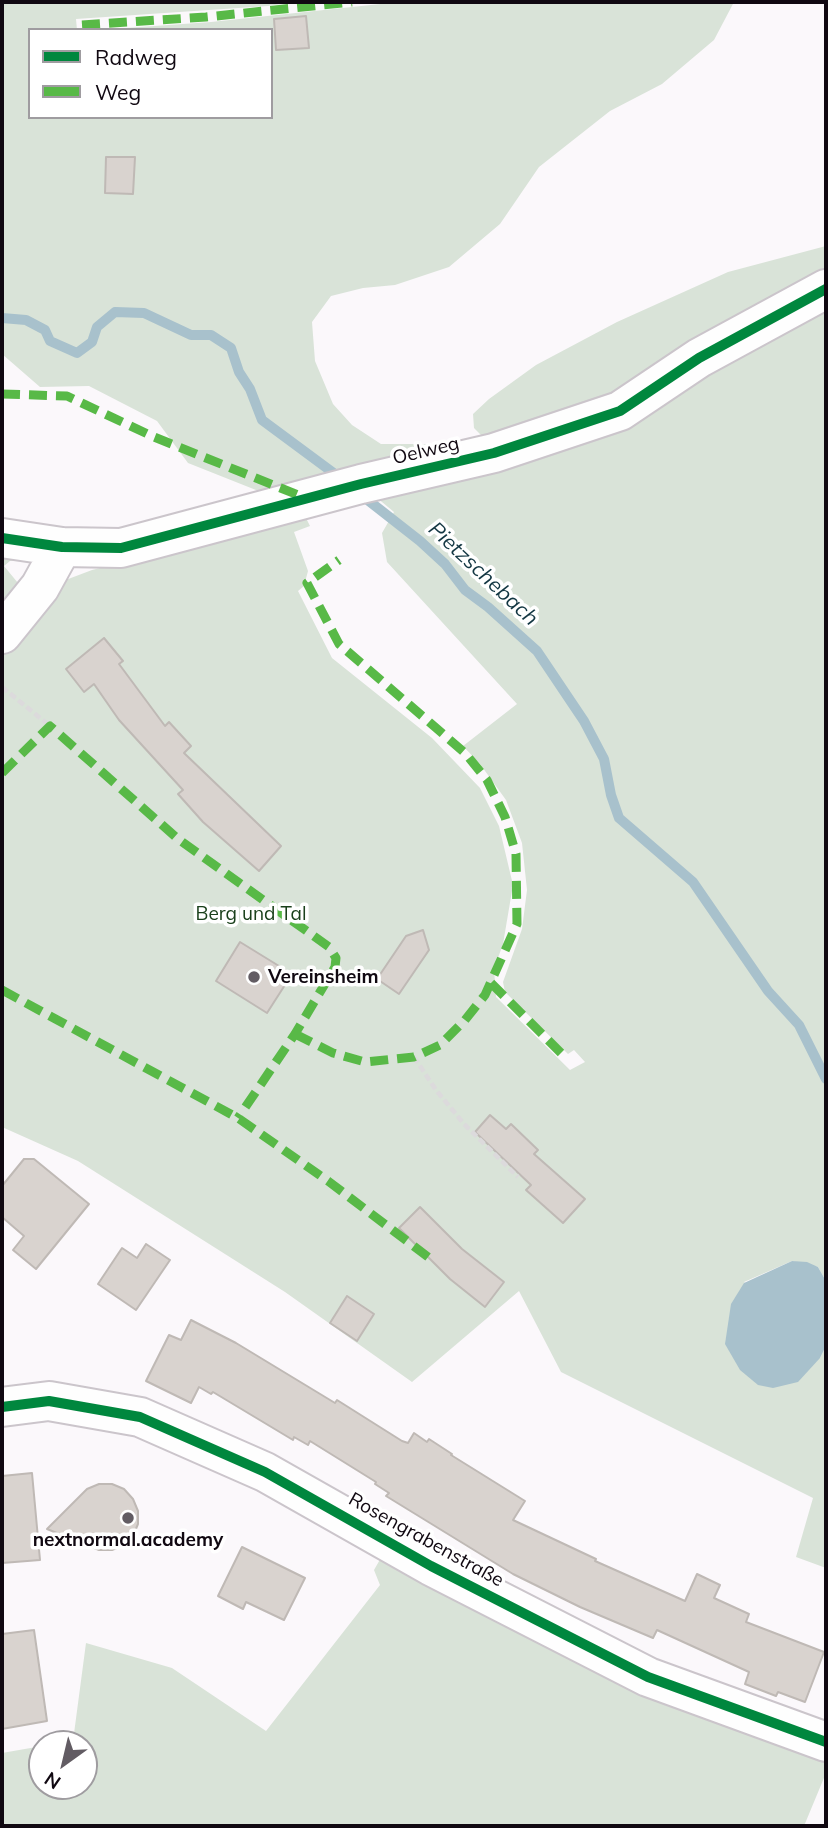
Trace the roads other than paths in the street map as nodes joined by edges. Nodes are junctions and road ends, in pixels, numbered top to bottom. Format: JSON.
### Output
{"nodes":[{"id":1,"x":826,"y":289,"type":"edge"},
{"id":2,"x":2,"y":538,"type":"edge"},
{"id":3,"x":62,"y":547,"type":"junction"},
{"id":4,"x":2,"y":634,"type":"edge"},
{"id":5,"x":2,"y":1406,"type":"edge"},
{"id":6,"x":826,"y":1742,"type":"edge"}],
"edges":[{"from":1,"to":3,"type":"street","name":"Oelweg"},
{"from":2,"to":3,"type":"street","name":"Oelweg"},
{"from":3,"to":4,"type":"street"},
{"from":5,"to":6,"type":"street","name":"Rosengrabenstraße"}]}
